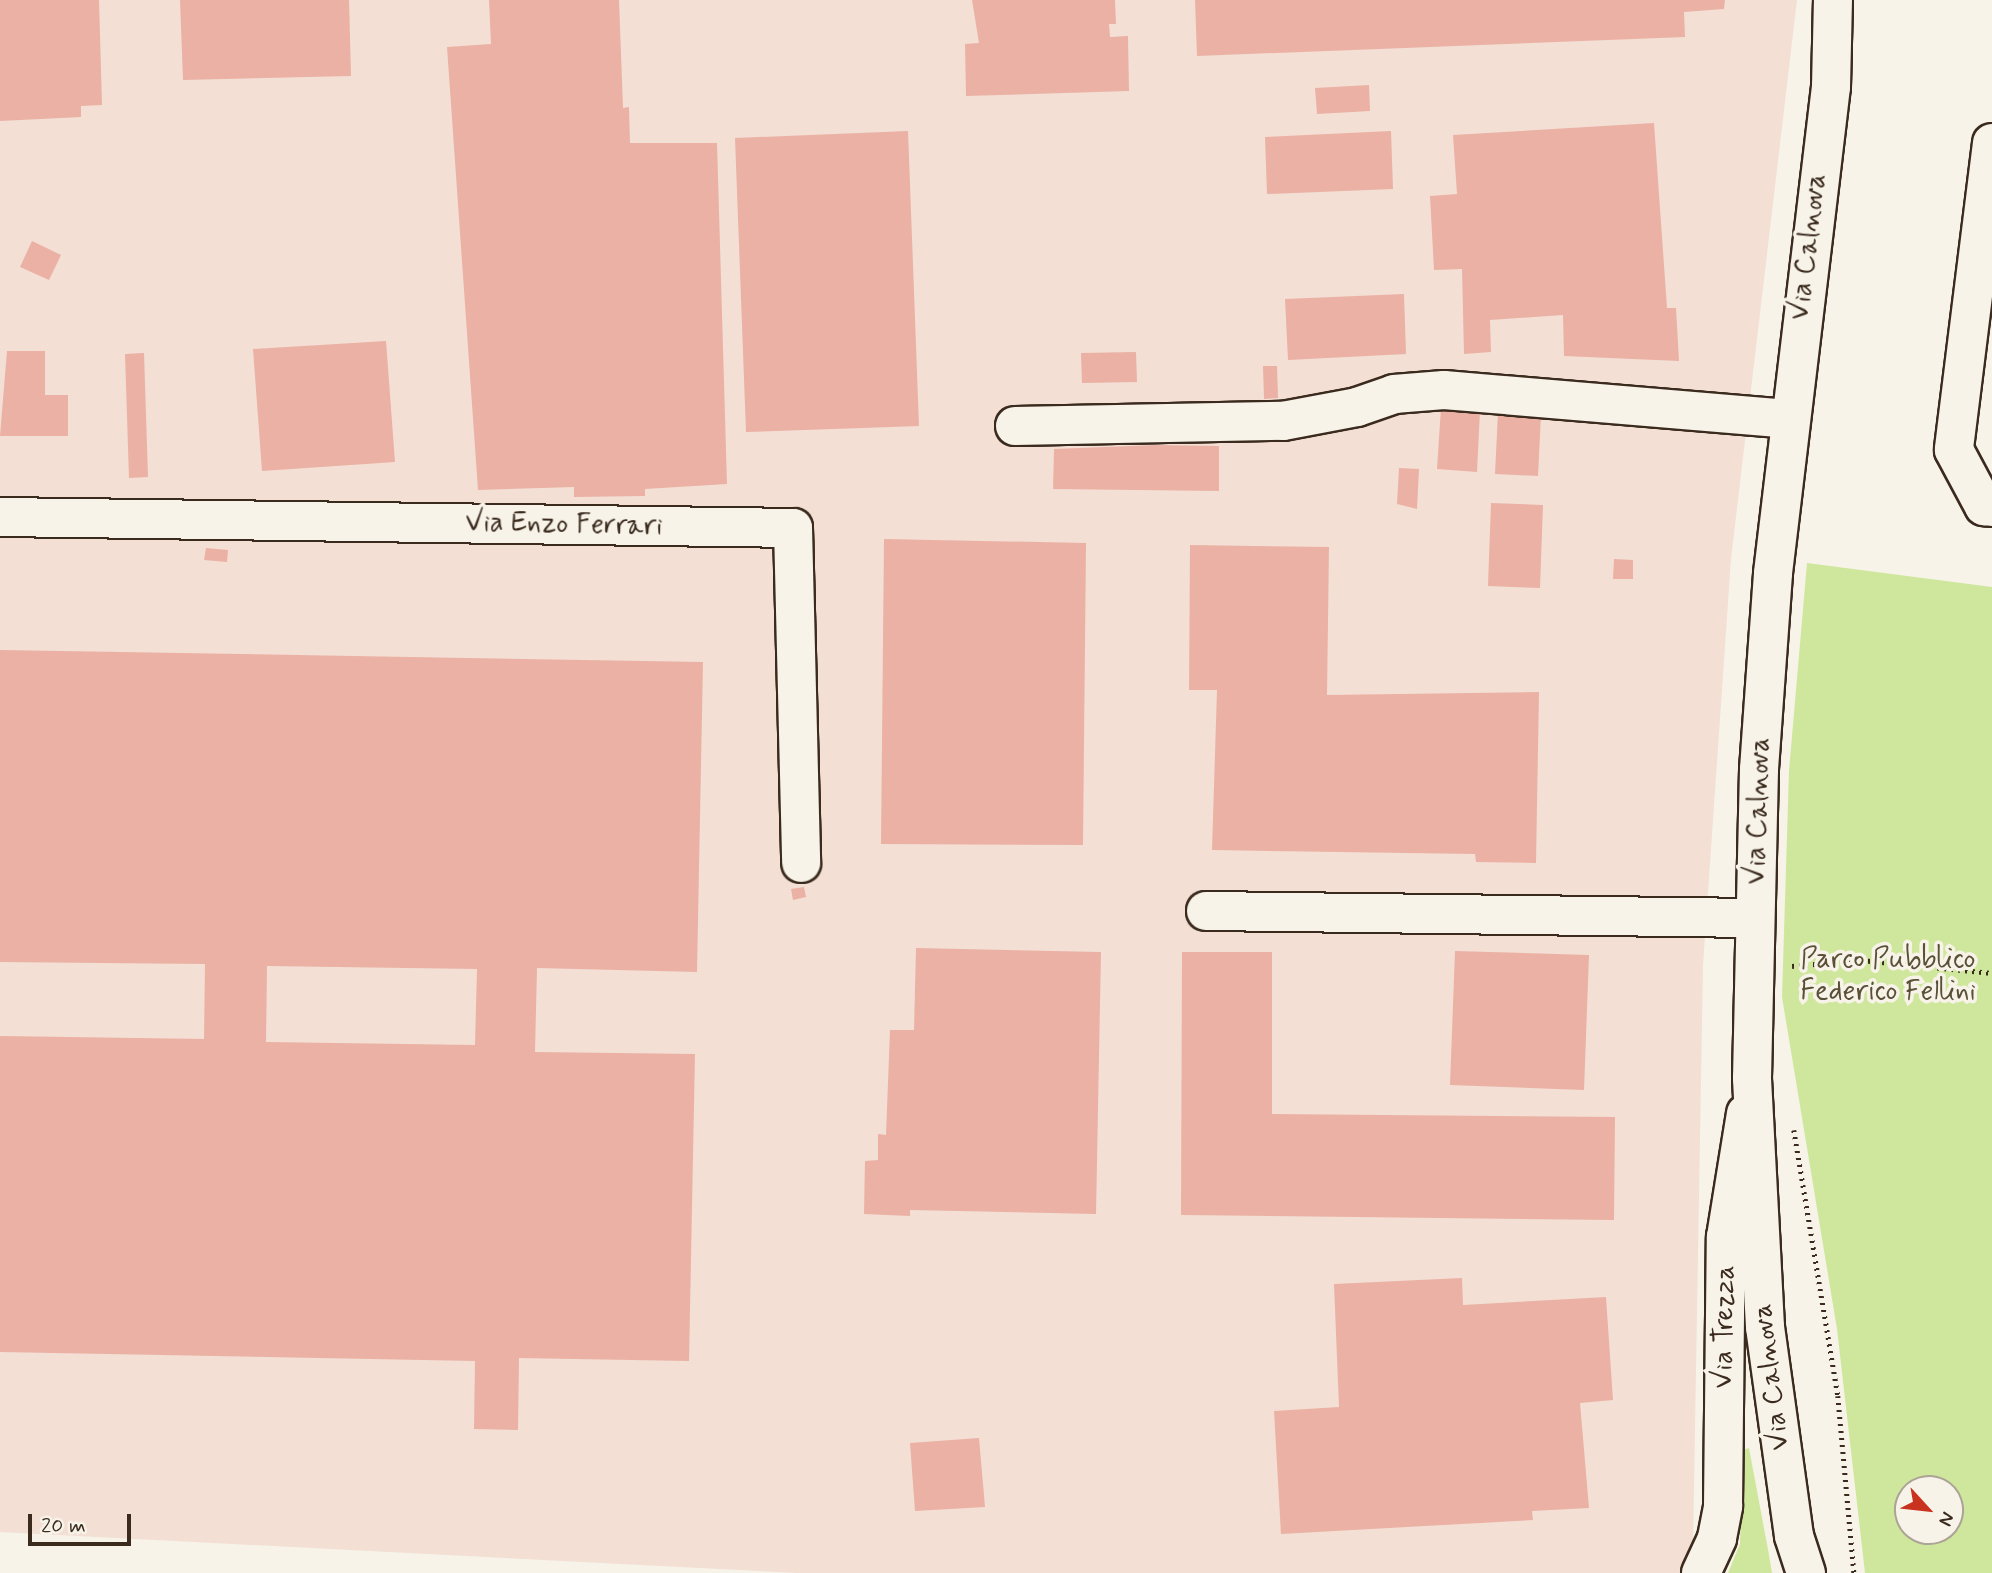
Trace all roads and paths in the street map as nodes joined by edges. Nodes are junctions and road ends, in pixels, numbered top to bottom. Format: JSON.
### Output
{"nodes":[{"id":1,"x":1833,"y":0,"type":"edge"},
{"id":2,"x":1857,"y":0,"type":"edge"},
{"id":3,"x":1830,"y":87,"type":"junction"},
{"id":4,"x":1992,"y":143,"type":"edge"},
{"id":5,"x":1788,"y":419,"type":"junction"},
{"id":6,"x":1015,"y":426,"type":"dead end"},
{"id":7,"x":1992,"y":507,"type":"edge"},
{"id":8,"x":0,"y":517,"type":"edge"},
{"id":9,"x":801,"y":863,"type":"dead end"},
{"id":10,"x":1206,"y":911,"type":"dead end"},
{"id":11,"x":1755,"y":918,"type":"junction"},
{"id":12,"x":1784,"y":966,"type":"dead end"},
{"id":13,"x":1992,"y":973,"type":"edge"},
{"id":14,"x":1752,"y":1078,"type":"junction"},
{"id":15,"x":1793,"y":1126,"type":"dead end"},
{"id":16,"x":1793,"y":1555,"type":"edge"},
{"id":17,"x":1701,"y":1573,"type":"edge"},
{"id":18,"x":1806,"y":1573,"type":"edge"},
{"id":19,"x":1853,"y":1573,"type":"edge"}],
"edges":[{"from":1,"to":3,"type":"main road","name":"Via Calnova"},
{"from":2,"to":3,"type":"main road","name":"Via Calnova"},
{"from":3,"to":5,"type":"main road","name":"Via Calnova"},
{"from":4,"to":7,"type":"main road"},
{"from":5,"to":6,"type":"main road"},
{"from":5,"to":11,"type":"main road","name":"Via Calnova"},
{"from":8,"to":9,"type":"main road","name":"Via Enzo Ferrari"},
{"from":10,"to":11,"type":"main road"},
{"from":11,"to":14,"type":"main road","name":"Via Calnova"},
{"from":12,"to":13,"type":"path"},
{"from":14,"to":16,"type":"main road","name":"Via Calnova"},
{"from":14,"to":17,"type":"main road","name":"Via Trezza"},
{"from":15,"to":19,"type":"path"},
{"from":16,"to":18,"type":"main road","name":"Via Calnova"}]}
